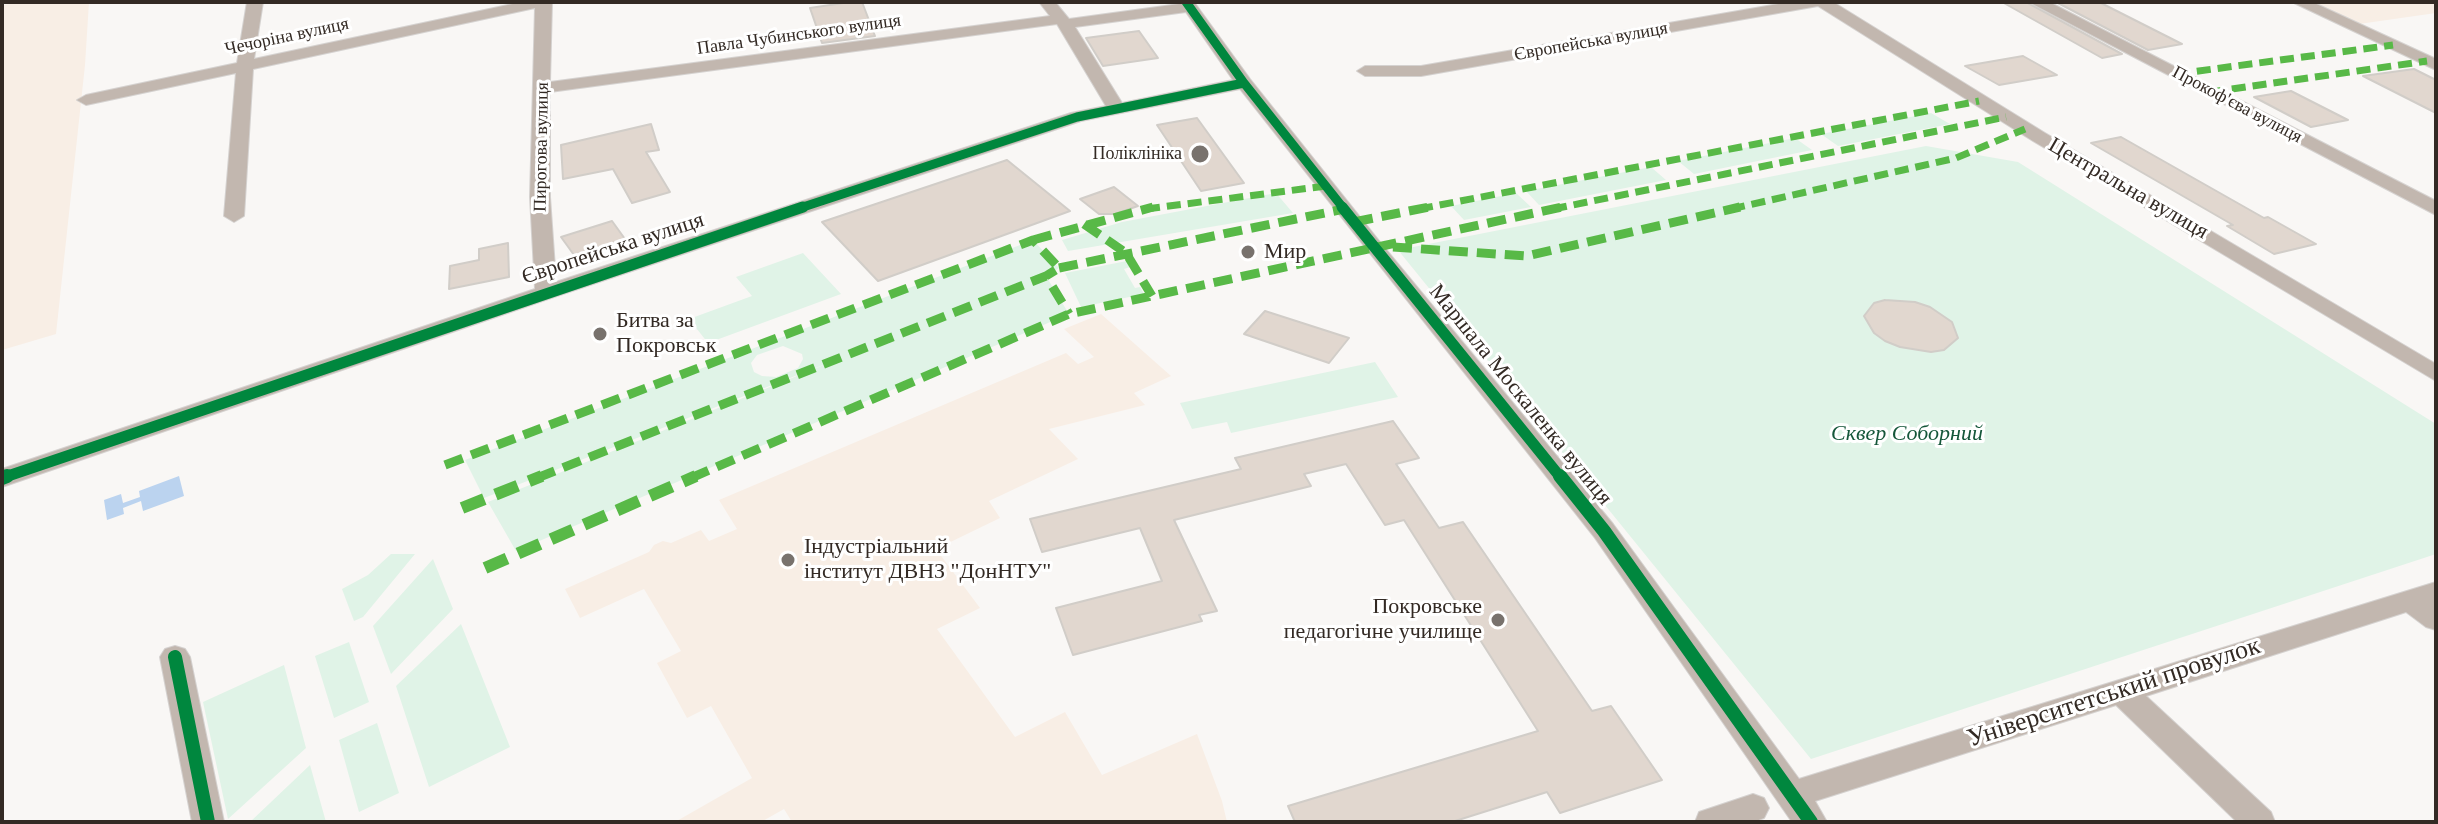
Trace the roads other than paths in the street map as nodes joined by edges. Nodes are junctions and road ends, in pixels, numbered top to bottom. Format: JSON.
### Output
{"nodes":[{"id":1,"x":255,"y":2,"type":"edge"},
{"id":2,"x":543,"y":2,"type":"edge"},
{"id":3,"x":1047,"y":2,"type":"edge"},
{"id":4,"x":1819,"y":2,"type":"edge"},
{"id":5,"x":2037,"y":2,"type":"edge"},
{"id":6,"x":2300,"y":2,"type":"edge"},
{"id":7,"x":1188,"y":5,"type":"edge"},
{"id":8,"x":1062,"y":22,"type":"junction"},
{"id":9,"x":2436,"y":65,"type":"edge"},
{"id":10,"x":245,"y":67,"type":"junction"},
{"id":11,"x":1365,"y":71,"type":"dead end"},
{"id":12,"x":1244,"y":83,"type":"junction"},
{"id":13,"x":543,"y":88,"type":"junction"},
{"id":14,"x":86,"y":100,"type":"dead end"},
{"id":15,"x":1116,"y":107,"type":"junction"},
{"id":16,"x":2436,"y":209,"type":"edge"},
{"id":17,"x":234,"y":216,"type":"dead end"},
{"id":18,"x":546,"y":292,"type":"junction"},
{"id":19,"x":2436,"y":374,"type":"edge"},
{"id":20,"x":2,"y":478,"type":"edge"},
{"id":21,"x":2423,"y":596,"type":"edge"},
{"id":22,"x":2436,"y":619,"type":"edge"},
{"id":23,"x":175,"y":657,"type":"dead end"},
{"id":24,"x":2121,"y":691,"type":"junction"},
{"id":25,"x":1792,"y":795,"type":"junction"},
{"id":26,"x":1753,"y":808,"type":"dead end"},
{"id":27,"x":208,"y":822,"type":"edge"},
{"id":28,"x":1711,"y":822,"type":"edge"},
{"id":29,"x":1811,"y":822,"type":"edge"},
{"id":30,"x":2259,"y":822,"type":"edge"}],
"edges":[{"from":1,"to":10,"type":"street"},
{"from":2,"to":10,"type":"street","name":"Чечоріна вулиця"},
{"from":2,"to":13,"type":"street","name":"Пирогова вулиця"},
{"from":3,"to":8,"type":"street"},
{"from":4,"to":11,"type":"street","name":"Європейська вулиця"},
{"from":4,"to":19,"type":"street","name":"Центральна вулиця"},
{"from":5,"to":16,"type":"street","name":"Прокоф'єва вулиця"},
{"from":6,"to":9,"type":"street"},
{"from":7,"to":8,"type":"street","name":"Павла Чубинського вулиця"},
{"from":7,"to":12,"type":"street","name":"Маршала Москаленка вулиця"},
{"from":8,"to":13,"type":"street","name":"Павла Чубинського вулиця"},
{"from":8,"to":15,"type":"street"},
{"from":10,"to":14,"type":"street","name":"Чечоріна вулиця"},
{"from":10,"to":17,"type":"street"},
{"from":12,"to":15,"type":"street","name":"Європейська вулиця"},
{"from":12,"to":25,"type":"street","name":"Маршала Москаленка вулиця"},
{"from":13,"to":18,"type":"street","name":"Пирогова вулиця"},
{"from":15,"to":18,"type":"street","name":"Європейська вулиця"},
{"from":18,"to":20,"type":"street","name":"Європейська вулиця"},
{"from":21,"to":22,"type":"street"},
{"from":21,"to":24,"type":"street","name":"Університетський провулок"},
{"from":23,"to":27,"type":"street"},
{"from":24,"to":25,"type":"street","name":"Університетський провулок"},
{"from":24,"to":30,"type":"street"},
{"from":25,"to":29,"type":"street","name":"Маршала Москаленка вулиця"},
{"from":26,"to":28,"type":"street"}]}
